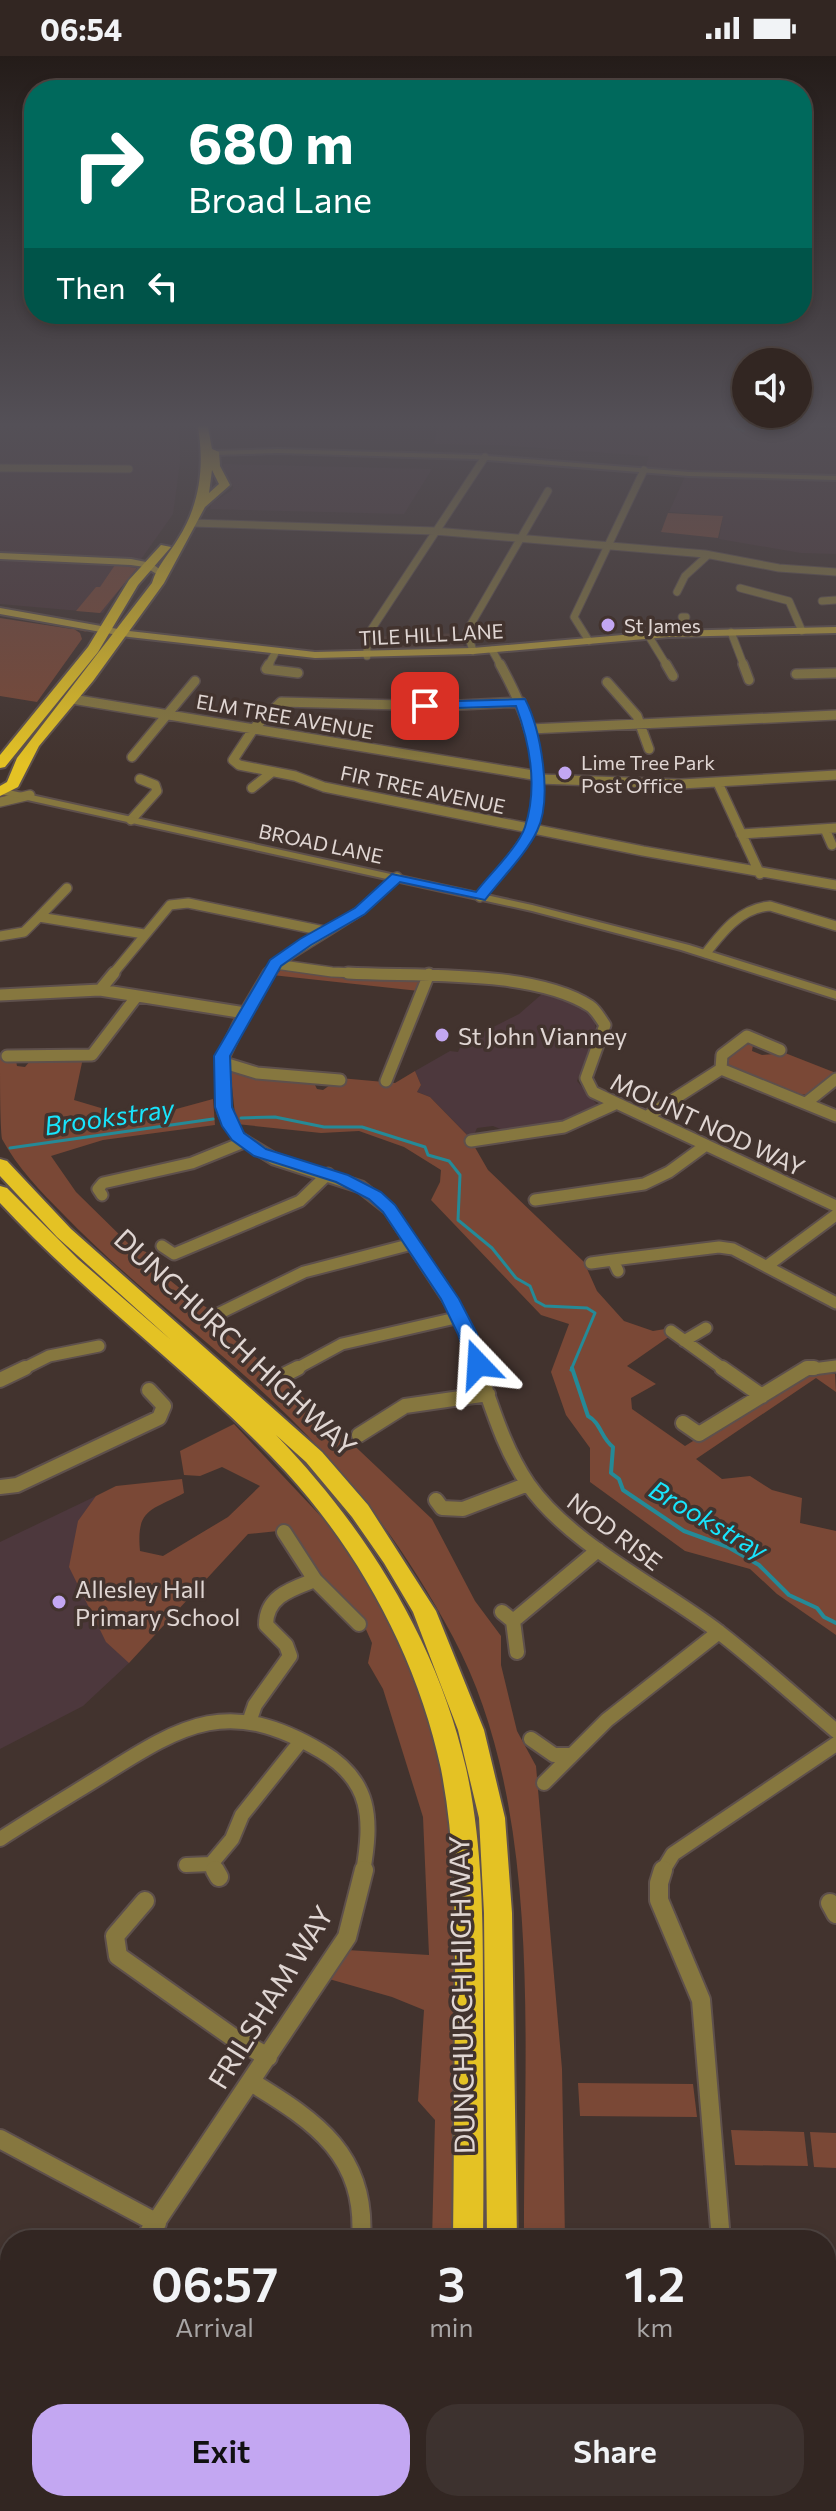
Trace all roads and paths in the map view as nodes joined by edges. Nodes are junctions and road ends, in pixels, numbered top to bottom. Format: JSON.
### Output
{"nodes":[{"id":1,"x":172,"y":537,"type":"edge"},
{"id":2,"x":184,"y":537,"type":"edge"},
{"id":3,"x":431,"y":537,"type":"edge"},
{"id":4,"x":502,"y":537,"type":"edge"},
{"id":5,"x":612,"y":537,"type":"edge"},
{"id":6,"x":519,"y":538,"type":"junction"},
{"id":7,"x":607,"y":546,"type":"junction"},
{"id":8,"x":160,"y":552,"type":"junction"},
{"id":9,"x":708,"y":555,"type":"junction"},
{"id":10,"x":83,"y":559,"type":"junction"},
{"id":11,"x":2,"y":561,"type":"edge"},
{"id":12,"x":148,"y":565,"type":"junction"},
{"id":13,"x":836,"y":572,"type":"edge"},
{"id":14,"x":160,"y":573,"type":"junction"},
{"id":15,"x":740,"y":588,"type":"dead end"},
{"id":16,"x":677,"y":592,"type":"dead end"},
{"id":17,"x":836,"y":600,"type":"edge"},
{"id":18,"x":822,"y":601,"type":"dead end"},
{"id":19,"x":0,"y":611,"type":"edge"},
{"id":20,"x":135,"y":613,"type":"junction"},
{"id":21,"x":686,"y":617,"type":"dead end"},
{"id":22,"x":107,"y":623,"type":"junction"},
{"id":23,"x":83,"y":625,"type":"junction"},
{"id":24,"x":836,"y":630,"type":"edge"},
{"id":25,"x":802,"y":631,"type":"junction"},
{"id":26,"x":731,"y":632,"type":"junction"},
{"id":27,"x":690,"y":633,"type":"junction"},
{"id":28,"x":125,"y":635,"type":"junction"},
{"id":29,"x":648,"y":635,"type":"junction"},
{"id":30,"x":150,"y":637,"type":"junction"},
{"id":31,"x":174,"y":640,"type":"junction"},
{"id":32,"x":589,"y":641,"type":"junction"},
{"id":33,"x":93,"y":649,"type":"junction"},
{"id":34,"x":492,"y":650,"type":"junction"},
{"id":35,"x":473,"y":651,"type":"junction"},
{"id":36,"x":275,"y":653,"type":"junction"},
{"id":37,"x":367,"y":656,"type":"junction"},
{"id":38,"x":298,"y":673,"type":"dead end"},
{"id":39,"x":836,"y":673,"type":"edge"},
{"id":40,"x":792,"y":674,"type":"dead end"},
{"id":41,"x":761,"y":675,"type":"dead end"},
{"id":42,"x":674,"y":677,"type":"dead end"},
{"id":43,"x":195,"y":681,"type":"dead end"},
{"id":44,"x":607,"y":682,"type":"dead end"},
{"id":45,"x":72,"y":699,"type":"junction"},
{"id":46,"x":521,"y":702,"type":"junction"},
{"id":47,"x":168,"y":714,"type":"junction"},
{"id":48,"x":836,"y":715,"type":"edge"},
{"id":49,"x":640,"y":724,"type":"junction"},
{"id":50,"x":254,"y":728,"type":"junction"},
{"id":51,"x":530,"y":729,"type":"junction"},
{"id":52,"x":649,"y":749,"type":"dead end"},
{"id":53,"x":132,"y":757,"type":"dead end"},
{"id":54,"x":0,"y":764,"type":"edge"},
{"id":55,"x":272,"y":772,"type":"junction"},
{"id":56,"x":836,"y":775,"type":"edge"},
{"id":57,"x":539,"y":777,"type":"junction"},
{"id":58,"x":140,"y":779,"type":"dead end"},
{"id":59,"x":718,"y":783,"type":"junction"},
{"id":60,"x":252,"y":788,"type":"dead end"},
{"id":61,"x":4,"y":789,"type":"edge"},
{"id":62,"x":131,"y":820,"type":"junction"},
{"id":63,"x":836,"y":828,"type":"edge"},
{"id":64,"x":825,"y":829,"type":"junction"},
{"id":65,"x":531,"y":830,"type":"junction"},
{"id":66,"x":741,"y":834,"type":"junction"},
{"id":67,"x":832,"y":845,"type":"dead end"},
{"id":68,"x":760,"y":874,"type":"junction"},
{"id":69,"x":397,"y":877,"type":"junction"},
{"id":70,"x":836,"y":885,"type":"edge"},
{"id":71,"x":68,"y":886,"type":"dead end"},
{"id":72,"x":480,"y":897,"type":"junction"},
{"id":73,"x":39,"y":917,"type":"junction"},
{"id":74,"x":836,"y":926,"type":"edge"},
{"id":75,"x":324,"y":931,"type":"junction"},
{"id":76,"x":144,"y":934,"type":"junction"},
{"id":77,"x":0,"y":936,"type":"edge"},
{"id":78,"x":706,"y":953,"type":"junction"},
{"id":79,"x":275,"y":964,"type":"junction"},
{"id":80,"x":429,"y":974,"type":"junction"},
{"id":81,"x":100,"y":990,"type":"junction"},
{"id":82,"x":0,"y":995,"type":"edge"},
{"id":83,"x":836,"y":995,"type":"edge"},
{"id":84,"x":137,"y":996,"type":"junction"},
{"id":85,"x":245,"y":1013,"type":"junction"},
{"id":86,"x":780,"y":1050,"type":"dead end"},
{"id":87,"x":7,"y":1056,"type":"dead end"},
{"id":88,"x":221,"y":1062,"type":"junction"},
{"id":89,"x":721,"y":1069,"type":"junction"},
{"id":90,"x":836,"y":1079,"type":"edge"},
{"id":91,"x":340,"y":1080,"type":"dead end"},
{"id":92,"x":386,"y":1081,"type":"dead end"},
{"id":93,"x":806,"y":1103,"type":"junction"},
{"id":94,"x":615,"y":1104,"type":"junction"},
{"id":95,"x":836,"y":1116,"type":"edge"},
{"id":96,"x":646,"y":1117,"type":"junction"},
{"id":97,"x":471,"y":1141,"type":"dead end"},
{"id":98,"x":244,"y":1142,"type":"junction"},
{"id":99,"x":706,"y":1145,"type":"junction"},
{"id":100,"x":0,"y":1165,"type":"edge"},
{"id":101,"x":328,"y":1174,"type":"junction"},
{"id":102,"x":84,"y":1189,"type":"dead end"},
{"id":103,"x":0,"y":1192,"type":"edge"},
{"id":104,"x":541,"y":1195,"type":"dead end"},
{"id":105,"x":836,"y":1206,"type":"edge"},
{"id":106,"x":836,"y":1215,"type":"edge"},
{"id":107,"x":412,"y":1244,"type":"junction"},
{"id":108,"x":162,"y":1246,"type":"dead end"},
{"id":109,"x":174,"y":1254,"type":"junction"},
{"id":110,"x":160,"y":1260,"type":"dead end"},
{"id":111,"x":591,"y":1263,"type":"dead end"},
{"id":112,"x":767,"y":1266,"type":"junction"},
{"id":113,"x":836,"y":1303,"type":"edge"},
{"id":114,"x":220,"y":1313,"type":"dead end"},
{"id":115,"x":460,"y":1317,"type":"junction"},
{"id":116,"x":706,"y":1328,"type":"dead end"},
{"id":117,"x":671,"y":1331,"type":"dead end"},
{"id":118,"x":684,"y":1341,"type":"junction"},
{"id":119,"x":99,"y":1346,"type":"dead end"},
{"id":120,"x":836,"y":1366,"type":"edge"},
{"id":121,"x":286,"y":1374,"type":"dead end"},
{"id":122,"x":0,"y":1380,"type":"edge"},
{"id":123,"x":149,"y":1390,"type":"dead end"},
{"id":124,"x":488,"y":1394,"type":"junction"},
{"id":125,"x":762,"y":1396,"type":"junction"},
{"id":126,"x":683,"y":1423,"type":"dead end"},
{"id":127,"x":699,"y":1434,"type":"junction"},
{"id":128,"x":359,"y":1435,"type":"dead end"},
{"id":129,"x":685,"y":1442,"type":"dead end"},
{"id":130,"x":528,"y":1484,"type":"junction"},
{"id":131,"x":0,"y":1487,"type":"edge"},
{"id":132,"x":436,"y":1500,"type":"dead end"},
{"id":133,"x":463,"y":1509,"type":"junction"},
{"id":134,"x":435,"y":1517,"type":"dead end"},
{"id":135,"x":284,"y":1532,"type":"dead end"},
{"id":136,"x":598,"y":1550,"type":"junction"},
{"id":137,"x":315,"y":1580,"type":"junction"},
{"id":138,"x":359,"y":1624,"type":"dead end"},
{"id":139,"x":719,"y":1632,"type":"junction"},
{"id":140,"x":517,"y":1652,"type":"dead end"},
{"id":141,"x":249,"y":1722,"type":"junction"},
{"id":142,"x":836,"y":1731,"type":"edge"},
{"id":143,"x":531,"y":1739,"type":"dead end"},
{"id":144,"x":301,"y":1741,"type":"junction"},
{"id":145,"x":836,"y":1744,"type":"edge"},
{"id":146,"x":569,"y":1755,"type":"junction"},
{"id":147,"x":544,"y":1783,"type":"dead end"},
{"id":148,"x":0,"y":1839,"type":"edge"},
{"id":149,"x":186,"y":1865,"type":"dead end"},
{"id":150,"x":145,"y":1901,"type":"dead end"},
{"id":151,"x":268,"y":2057,"type":"junction"},
{"id":152,"x":251,"y":2082,"type":"junction"},
{"id":153,"x":0,"y":2139,"type":"edge"},
{"id":154,"x":157,"y":2223,"type":"junction"},
{"id":155,"x":152,"y":2230,"type":"edge"},
{"id":156,"x":361,"y":2230,"type":"edge"},
{"id":157,"x":468,"y":2230,"type":"edge"},
{"id":158,"x":502,"y":2230,"type":"edge"},
{"id":159,"x":720,"y":2230,"type":"edge"}],
"edges":[{"from":1,"to":8,"type":"highway"},
{"from":2,"to":14,"type":"highway"},
{"from":3,"to":37,"type":"street"},
{"from":4,"to":6,"type":"street"},
{"from":5,"to":7,"type":"street"},
{"from":6,"to":7,"type":"street"},
{"from":6,"to":35,"type":"street"},
{"from":7,"to":9,"type":"street"},
{"from":7,"to":32,"type":"street"},
{"from":8,"to":10,"type":"main road"},
{"from":8,"to":12,"type":"highway"},
{"from":9,"to":13,"type":"street"},
{"from":9,"to":16,"type":"street"},
{"from":10,"to":11,"type":"main road"},
{"from":10,"to":12,"type":"main road"},
{"from":12,"to":14,"type":"main road"},
{"from":12,"to":22,"type":"highway"},
{"from":14,"to":20,"type":"highway"},
{"from":14,"to":22,"type":"highway"},
{"from":15,"to":25,"type":"street"},
{"from":17,"to":18,"type":"street"},
{"from":19,"to":22,"type":"main road"},
{"from":19,"to":23,"type":"main road","name":"TILE HILL LANE"},
{"from":20,"to":28,"type":"highway"},
{"from":20,"to":30,"type":"main road"},
{"from":21,"to":27,"type":"street"},
{"from":22,"to":23,"type":"main road","name":"TILE HILL LANE"},
{"from":22,"to":28,"type":"main road","name":"TILE HILL LANE"},
{"from":22,"to":33,"type":"highway"},
{"from":23,"to":33,"type":"main road"},
{"from":24,"to":25,"type":"main road","name":"TILE HILL LANE"},
{"from":25,"to":26,"type":"main road","name":"TILE HILL LANE"},
{"from":26,"to":27,"type":"main road","name":"TILE HILL LANE"},
{"from":26,"to":41,"type":"street"},
{"from":27,"to":29,"type":"main road","name":"TILE HILL LANE"},
{"from":28,"to":30,"type":"main road","name":"TILE HILL LANE"},
{"from":28,"to":31,"type":"main road","name":"TILE HILL LANE"},
{"from":28,"to":45,"type":"highway"},
{"from":29,"to":32,"type":"main road","name":"TILE HILL LANE"},
{"from":29,"to":42,"type":"street"},
{"from":30,"to":31,"type":"main road","name":"TILE HILL LANE"},
{"from":31,"to":36,"type":"main road","name":"TILE HILL LANE"},
{"from":32,"to":34,"type":"main road","name":"TILE HILL LANE"},
{"from":33,"to":54,"type":"highway"},
{"from":34,"to":35,"type":"main road","name":"TILE HILL LANE"},
{"from":34,"to":46,"type":"street"},
{"from":35,"to":37,"type":"main road","name":"TILE HILL LANE"},
{"from":36,"to":37,"type":"main road","name":"TILE HILL LANE"},
{"from":36,"to":38,"type":"street"},
{"from":39,"to":40,"type":"street"},
{"from":43,"to":47,"type":"street"},
{"from":44,"to":49,"type":"street"},
{"from":45,"to":47,"type":"street","name":"ELM TREE AVENUE"},
{"from":45,"to":61,"type":"highway"},
{"from":46,"to":50,"type":"street"},
{"from":46,"to":51,"type":"street"},
{"from":47,"to":50,"type":"street","name":"ELM TREE AVENUE"},
{"from":47,"to":53,"type":"street"},
{"from":48,"to":49,"type":"street"},
{"from":49,"to":51,"type":"street"},
{"from":49,"to":52,"type":"street"},
{"from":50,"to":55,"type":"street","name":"FIR TREE AVENUE"},
{"from":50,"to":57,"type":"street","name":"ELM TREE AVENUE"},
{"from":51,"to":57,"type":"street"},
{"from":55,"to":60,"type":"street"},
{"from":55,"to":65,"type":"street","name":"FIR TREE AVENUE"},
{"from":56,"to":59,"type":"street","name":"ELM TREE AVENUE"},
{"from":57,"to":59,"type":"street","name":"ELM TREE AVENUE"},
{"from":57,"to":65,"type":"street"},
{"from":58,"to":62,"type":"street"},
{"from":59,"to":66,"type":"street"},
{"from":61,"to":62,"type":"street","name":"BROAD LANE"},
{"from":62,"to":69,"type":"street","name":"BROAD LANE"},
{"from":63,"to":64,"type":"street"},
{"from":64,"to":66,"type":"street"},
{"from":64,"to":67,"type":"street"},
{"from":65,"to":68,"type":"street","name":"FIR TREE AVENUE"},
{"from":65,"to":72,"type":"street"},
{"from":66,"to":68,"type":"street"},
{"from":68,"to":70,"type":"street","name":"FIR TREE AVENUE"},
{"from":69,"to":72,"type":"street","name":"BROAD LANE"},
{"from":69,"to":75,"type":"street"},
{"from":71,"to":73,"type":"street"},
{"from":72,"to":78,"type":"street","name":"BROAD LANE"},
{"from":73,"to":76,"type":"street"},
{"from":73,"to":77,"type":"street"},
{"from":74,"to":78,"type":"street"},
{"from":75,"to":76,"type":"street"},
{"from":75,"to":79,"type":"street"},
{"from":76,"to":81,"type":"street"},
{"from":78,"to":83,"type":"street","name":"BROAD LANE"},
{"from":79,"to":80,"type":"street","name":"MOUNT NOD WAY"},
{"from":79,"to":85,"type":"street"},
{"from":80,"to":92,"type":"street"},
{"from":80,"to":94,"type":"street","name":"MOUNT NOD WAY"},
{"from":81,"to":82,"type":"street"},
{"from":81,"to":84,"type":"street"},
{"from":84,"to":85,"type":"street"},
{"from":84,"to":87,"type":"street"},
{"from":85,"to":88,"type":"street"},
{"from":86,"to":89,"type":"street"},
{"from":88,"to":91,"type":"street"},
{"from":88,"to":98,"type":"street","name":"NOD RISE"},
{"from":89,"to":93,"type":"street"},
{"from":89,"to":96,"type":"street"},
{"from":90,"to":93,"type":"street"},
{"from":93,"to":95,"type":"street"},
{"from":94,"to":96,"type":"street","name":"MOUNT NOD WAY"},
{"from":94,"to":97,"type":"street"},
{"from":96,"to":99,"type":"street","name":"MOUNT NOD WAY"},
{"from":98,"to":101,"type":"street","name":"NOD RISE"},
{"from":98,"to":102,"type":"street"},
{"from":99,"to":104,"type":"street"},
{"from":99,"to":105,"type":"street","name":"MOUNT NOD WAY"},
{"from":100,"to":158,"type":"highway","name":"DUNCHURCH HIGHWAY"},
{"from":101,"to":107,"type":"street","name":"NOD RISE"},
{"from":101,"to":109,"type":"street"},
{"from":103,"to":157,"type":"highway","name":"DUNCHURCH HIGHWAY"},
{"from":106,"to":112,"type":"street"},
{"from":107,"to":114,"type":"street"},
{"from":107,"to":115,"type":"street","name":"NOD RISE"},
{"from":108,"to":109,"type":"street"},
{"from":109,"to":110,"type":"street"},
{"from":111,"to":112,"type":"street"},
{"from":112,"to":113,"type":"street"},
{"from":115,"to":121,"type":"street"},
{"from":115,"to":124,"type":"street","name":"NOD RISE"},
{"from":116,"to":118,"type":"street"},
{"from":117,"to":118,"type":"street"},
{"from":118,"to":125,"type":"street"},
{"from":119,"to":122,"type":"street"},
{"from":120,"to":125,"type":"street"},
{"from":123,"to":131,"type":"street"},
{"from":124,"to":128,"type":"street"},
{"from":124,"to":130,"type":"street","name":"NOD RISE"},
{"from":125,"to":127,"type":"street"},
{"from":126,"to":127,"type":"street"},
{"from":127,"to":129,"type":"street"},
{"from":130,"to":133,"type":"street"},
{"from":130,"to":136,"type":"street","name":"NOD RISE"},
{"from":132,"to":133,"type":"street"},
{"from":133,"to":134,"type":"street"},
{"from":135,"to":137,"type":"street"},
{"from":136,"to":139,"type":"street","name":"NOD RISE"},
{"from":136,"to":140,"type":"street"},
{"from":137,"to":138,"type":"street"},
{"from":137,"to":141,"type":"street"},
{"from":139,"to":142,"type":"street","name":"NOD RISE"},
{"from":139,"to":146,"type":"street"},
{"from":141,"to":144,"type":"street","name":"FRILSHAM WAY"},
{"from":141,"to":148,"type":"street","name":"FRILSHAM WAY"},
{"from":143,"to":146,"type":"street"},
{"from":144,"to":149,"type":"street"},
{"from":144,"to":151,"type":"street","name":"FRILSHAM WAY"},
{"from":145,"to":159,"type":"street"},
{"from":146,"to":147,"type":"street"},
{"from":150,"to":151,"type":"street"},
{"from":151,"to":152,"type":"street","name":"FRILSHAM WAY"},
{"from":152,"to":154,"type":"street","name":"FRILSHAM WAY"},
{"from":152,"to":156,"type":"street"},
{"from":153,"to":154,"type":"street"},
{"from":154,"to":155,"type":"street","name":"FRILSHAM WAY"}]}
